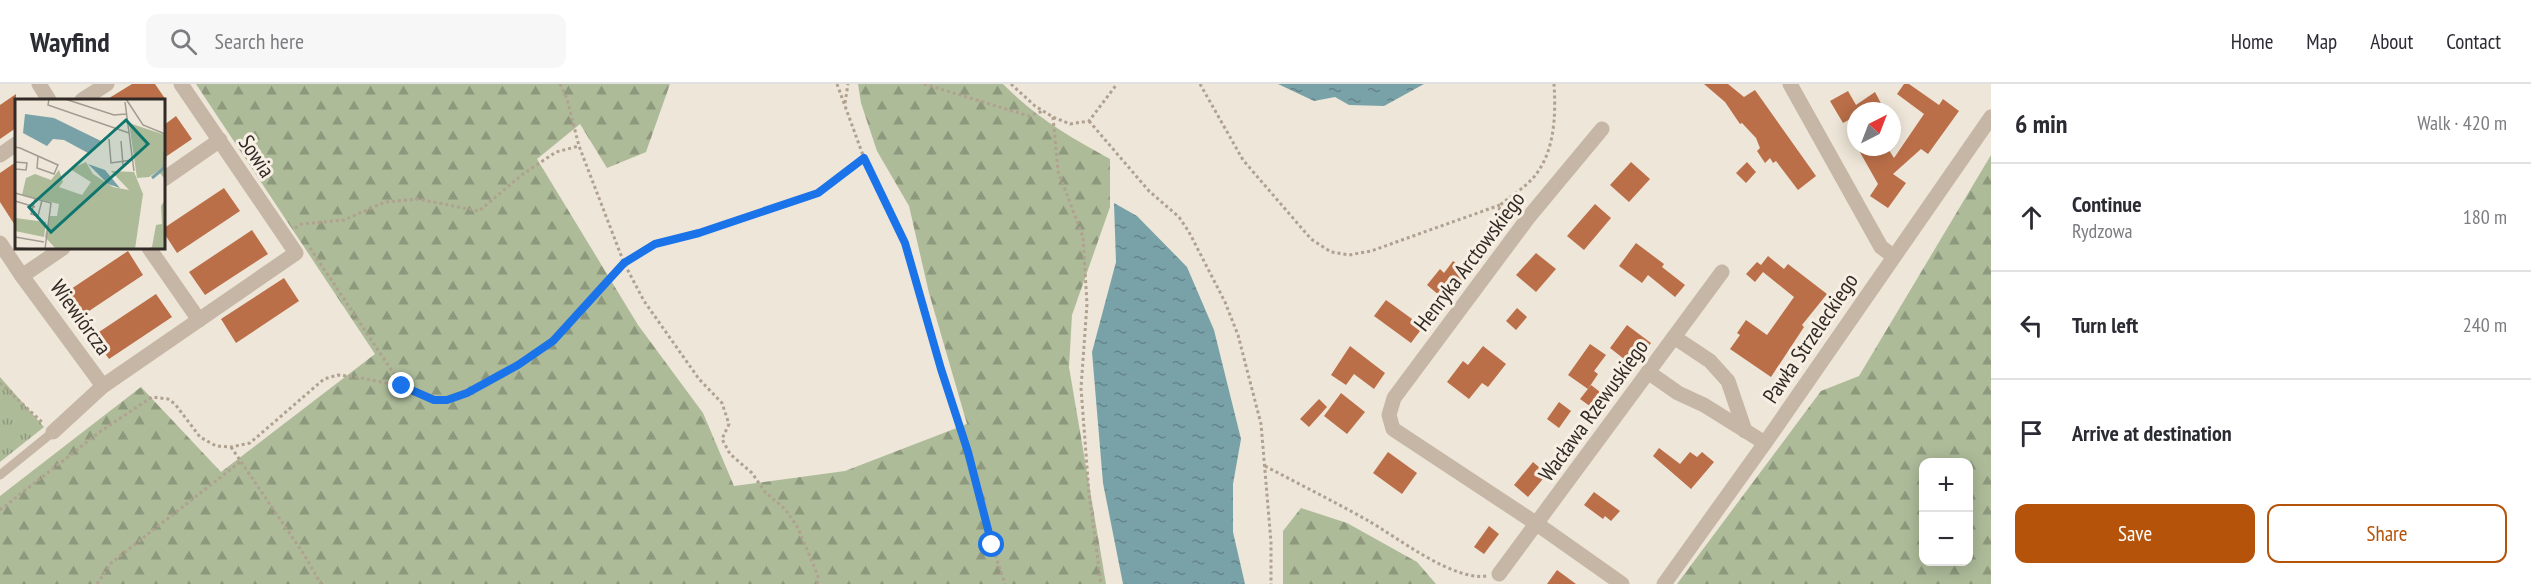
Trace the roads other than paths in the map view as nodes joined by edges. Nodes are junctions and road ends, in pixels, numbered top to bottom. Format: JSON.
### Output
{"nodes":[{"id":1,"x":39,"y":84,"type":"edge"},
{"id":2,"x":107,"y":84,"type":"edge"},
{"id":3,"x":181,"y":84,"type":"edge"},
{"id":4,"x":1790,"y":84,"type":"edge"},
{"id":5,"x":48,"y":99,"type":"edge"},
{"id":6,"x":84,"y":99,"type":"edge"},
{"id":7,"x":1991,"y":117,"type":"edge"},
{"id":8,"x":1602,"y":129,"type":"dead end"},
{"id":9,"x":220,"y":140,"type":"junction"},
{"id":10,"x":15,"y":145,"type":"edge"},
{"id":11,"x":0,"y":156,"type":"edge"},
{"id":12,"x":165,"y":178,"type":"edge"},
{"id":13,"x":0,"y":243,"type":"edge"},
{"id":14,"x":62,"y":249,"type":"edge"},
{"id":15,"x":150,"y":249,"type":"edge"},
{"id":16,"x":1893,"y":256,"type":"junction"},
{"id":17,"x":1722,"y":272,"type":"dead end"},
{"id":18,"x":22,"y":276,"type":"junction"},
{"id":19,"x":199,"y":320,"type":"junction"},
{"id":20,"x":1674,"y":337,"type":"junction"},
{"id":21,"x":1648,"y":372,"type":"junction"},
{"id":22,"x":103,"y":386,"type":"junction"},
{"id":23,"x":1745,"y":431,"type":"junction"},
{"id":24,"x":53,"y":432,"type":"joint"},
{"id":25,"x":1765,"y":443,"type":"junction"},
{"id":26,"x":0,"y":475,"type":"edge"},
{"id":27,"x":1537,"y":524,"type":"junction"},
{"id":28,"x":1499,"y":574,"type":"road end"},
{"id":29,"x":1622,"y":584,"type":"edge"},
{"id":30,"x":1664,"y":584,"type":"edge"}],
"edges":[{"from":1,"to":5,"type":"street"},
{"from":2,"to":6,"type":"street"},
{"from":3,"to":9,"type":"street","name":"Sowia"},
{"from":4,"to":16,"type":"street"},
{"from":7,"to":16,"type":"street","name":"Pawła Strzeleckiego"},
{"from":8,"to":27,"type":"street","name":"Henryka Arctowskiego"},
{"from":9,"to":12,"type":"street"},
{"from":9,"to":19,"type":"street","name":"Sowia"},
{"from":10,"to":11,"type":"street"},
{"from":13,"to":18,"type":"street","name":"Wiewiórcza"},
{"from":14,"to":18,"type":"street"},
{"from":15,"to":19,"type":"street"},
{"from":16,"to":25,"type":"street","name":"Pawła Strzeleckiego"},
{"from":17,"to":20,"type":"street","name":"Wacława Rzewuskiego"},
{"from":18,"to":22,"type":"street","name":"Wiewiórcza"},
{"from":19,"to":22,"type":"street"},
{"from":20,"to":21,"type":"street","name":"Wacława Rzewuskiego"},
{"from":20,"to":23,"type":"street"},
{"from":21,"to":23,"type":"street"},
{"from":21,"to":27,"type":"street","name":"Wacława Rzewuskiego"},
{"from":22,"to":24,"type":"street"},
{"from":23,"to":25,"type":"street"},
{"from":24,"to":26,"type":"lane"},
{"from":25,"to":30,"type":"street","name":"Pawła Strzeleckiego"},
{"from":27,"to":28,"type":"street","name":"Wacława Rzewuskiego"},
{"from":27,"to":29,"type":"street"}]}
